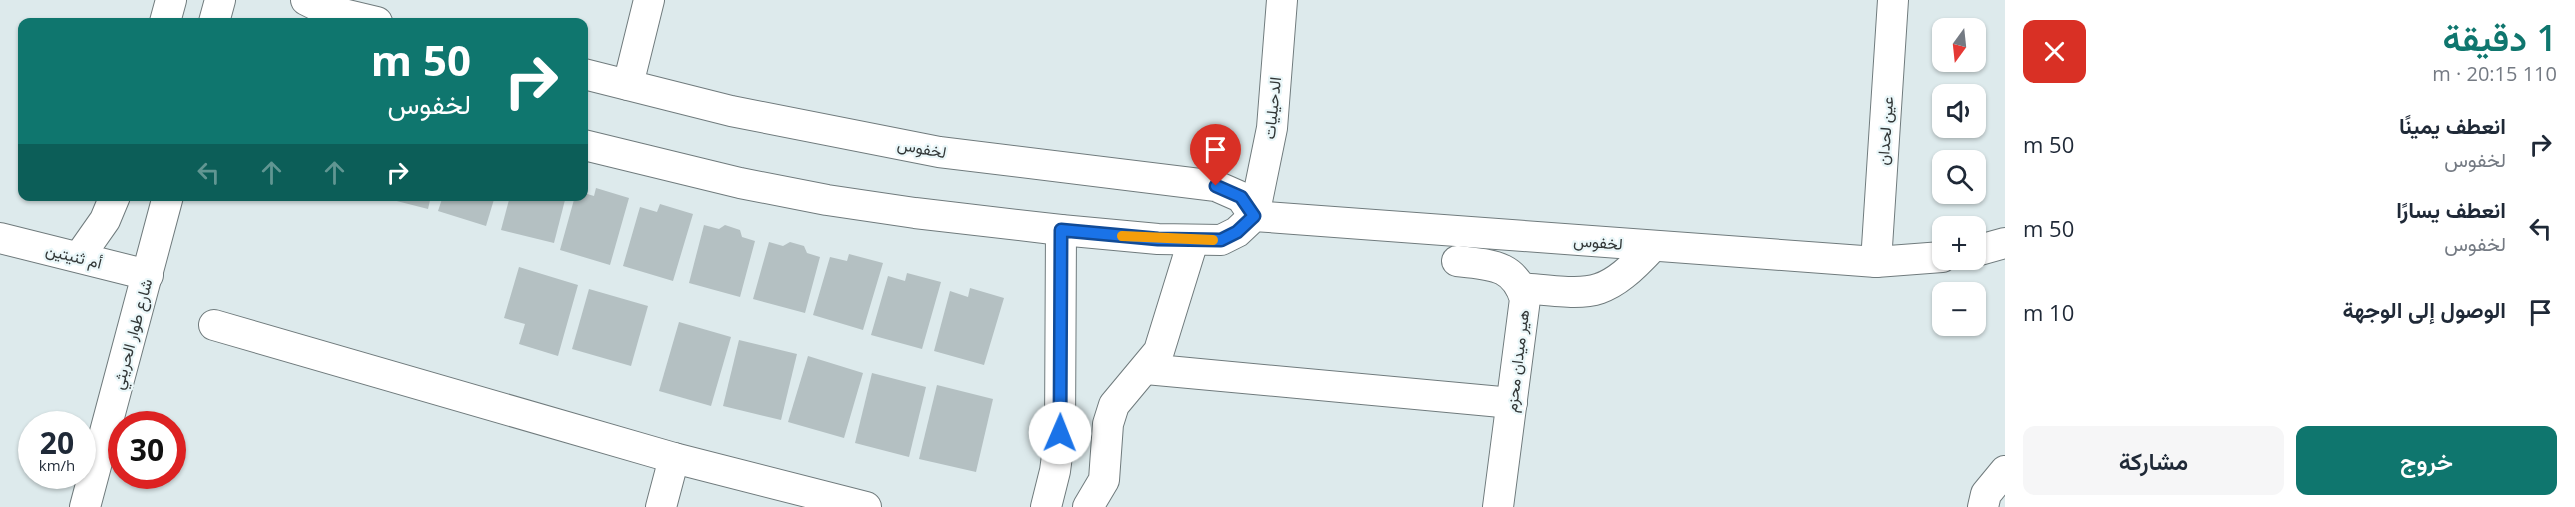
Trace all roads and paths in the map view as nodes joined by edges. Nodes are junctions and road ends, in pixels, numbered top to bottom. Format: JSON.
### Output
{"nodes":[{"id":1,"x":171,"y":0,"type":"edge"},
{"id":2,"x":220,"y":0,"type":"edge"},
{"id":3,"x":306,"y":0,"type":"edge"},
{"id":4,"x":649,"y":0,"type":"edge"},
{"id":5,"x":1282,"y":0,"type":"edge"},
{"id":6,"x":1893,"y":0,"type":"edge"},
{"id":7,"x":166,"y":18,"type":"edge"},
{"id":8,"x":215,"y":18,"type":"edge"},
{"id":9,"x":360,"y":18,"type":"edge"},
{"id":10,"x":588,"y":75,"type":"edge"},
{"id":11,"x":628,"y":85,"type":"junction"},
{"id":12,"x":588,"y":146,"type":"edge"},
{"id":13,"x":113,"y":201,"type":"edge"},
{"id":14,"x":167,"y":201,"type":"edge"},
{"id":15,"x":1254,"y":216,"type":"junction"},
{"id":16,"x":1061,"y":230,"type":"junction"},
{"id":17,"x":1509,"y":236,"type":"junction"},
{"id":18,"x":0,"y":238,"type":"edge"},
{"id":19,"x":1193,"y":241,"type":"junction"},
{"id":20,"x":2005,"y":243,"type":"edge"},
{"id":21,"x":1653,"y":246,"type":"junction"},
{"id":22,"x":1986,"y":248,"type":"edge"},
{"id":23,"x":79,"y":257,"type":"junction"},
{"id":24,"x":1932,"y":258,"type":"edge"},
{"id":25,"x":1457,"y":261,"type":"dead end"},
{"id":26,"x":1876,"y":262,"type":"junction"},
{"id":27,"x":147,"y":275,"type":"junction"},
{"id":28,"x":1514,"y":279,"type":"junction"},
{"id":29,"x":214,"y":326,"type":"dead end"},
{"id":30,"x":1146,"y":369,"type":"junction"},
{"id":31,"x":1512,"y":403,"type":"junction"},
{"id":32,"x":675,"y":459,"type":"junction"},
{"id":33,"x":2005,"y":471,"type":"edge"},
{"id":34,"x":85,"y":507,"type":"edge"},
{"id":35,"x":661,"y":507,"type":"edge"},
{"id":36,"x":866,"y":507,"type":"edge"},
{"id":37,"x":1046,"y":507,"type":"edge"},
{"id":38,"x":1088,"y":507,"type":"edge"},
{"id":39,"x":1498,"y":507,"type":"edge"},
{"id":40,"x":1983,"y":507,"type":"edge"}],
"edges":[{"from":1,"to":7,"type":"street"},
{"from":2,"to":8,"type":"street"},
{"from":3,"to":9,"type":"street"},
{"from":4,"to":11,"type":"street"},
{"from":5,"to":15,"type":"street","name":"الدحيليات"},
{"from":6,"to":26,"type":"street","name":"عين لحدان"},
{"from":10,"to":11,"type":"street","name":"لخفوس"},
{"from":11,"to":15,"type":"street","name":"لخفوس"},
{"from":12,"to":16,"type":"street"},
{"from":13,"to":23,"type":"street"},
{"from":14,"to":27,"type":"street","name":"شارع طوار الحريثي"},
{"from":15,"to":17,"type":"street","name":"لخفوس"},
{"from":15,"to":19,"type":"street"},
{"from":16,"to":19,"type":"street"},
{"from":16,"to":37,"type":"street"},
{"from":17,"to":21,"type":"street","name":"لخفوس"},
{"from":17,"to":28,"type":"street","name":"هير ميدان محزم"},
{"from":18,"to":23,"type":"street","name":"أم ثنيتين"},
{"from":19,"to":30,"type":"street"},
{"from":20,"to":22,"type":"street"},
{"from":21,"to":26,"type":"street","name":"لخفوس"},
{"from":21,"to":28,"type":"street"},
{"from":23,"to":27,"type":"street","name":"أم ثنيتين"},
{"from":24,"to":26,"type":"street","name":"لخفوس"},
{"from":25,"to":28,"type":"street"},
{"from":27,"to":34,"type":"street","name":"شارع طوار الحريثي"},
{"from":28,"to":31,"type":"street","name":"هير ميدان محزم"},
{"from":29,"to":32,"type":"street"},
{"from":30,"to":31,"type":"street"},
{"from":30,"to":38,"type":"street"},
{"from":31,"to":39,"type":"street","name":"هير ميدان محزم"},
{"from":32,"to":35,"type":"street"},
{"from":32,"to":36,"type":"street"},
{"from":33,"to":40,"type":"street"}]}
